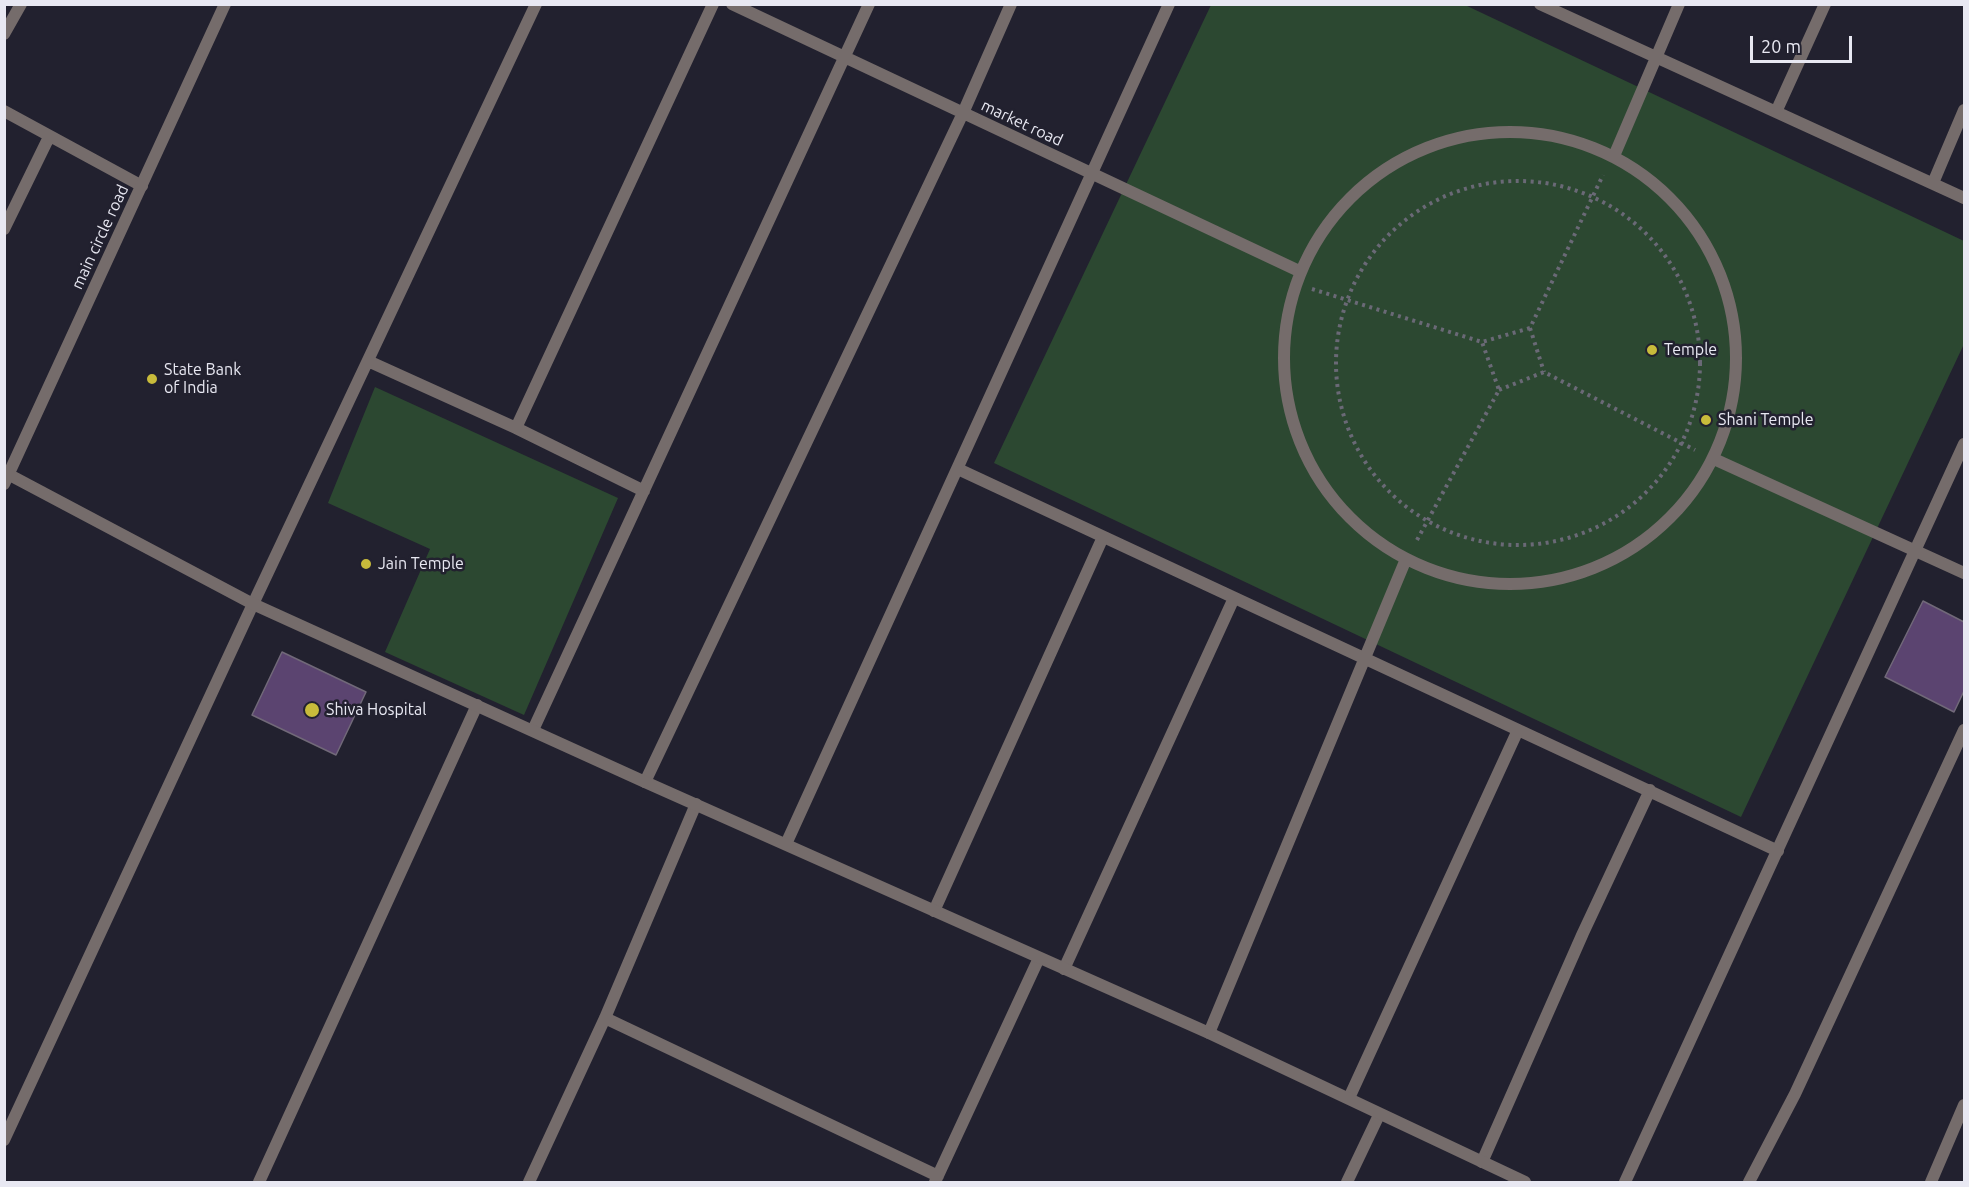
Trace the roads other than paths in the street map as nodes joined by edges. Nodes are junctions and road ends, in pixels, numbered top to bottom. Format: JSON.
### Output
{"nodes":[{"id":1,"x":21,"y":4,"type":"edge"},
{"id":2,"x":225,"y":4,"type":"edge"},
{"id":3,"x":536,"y":4,"type":"edge"},
{"id":4,"x":712,"y":4,"type":"edge"},
{"id":5,"x":732,"y":4,"type":"edge"},
{"id":6,"x":869,"y":4,"type":"edge"},
{"id":7,"x":1011,"y":4,"type":"edge"},
{"id":8,"x":1169,"y":4,"type":"edge"},
{"id":9,"x":1540,"y":4,"type":"edge"},
{"id":10,"x":1679,"y":4,"type":"edge"},
{"id":11,"x":1825,"y":4,"type":"edge"},
{"id":12,"x":4,"y":34,"type":"edge"},
{"id":13,"x":844,"y":58,"type":"junction"},
{"id":14,"x":1656,"y":58,"type":"junction"},
{"id":15,"x":1965,"y":110,"type":"edge"},
{"id":16,"x":4,"y":111,"type":"edge"},
{"id":17,"x":1776,"y":112,"type":"junction"},
{"id":18,"x":963,"y":113,"type":"junction"},
{"id":19,"x":49,"y":137,"type":"junction"},
{"id":20,"x":1614,"y":156,"type":"junction"},
{"id":21,"x":1092,"y":174,"type":"junction"},
{"id":22,"x":1933,"y":183,"type":"junction"},
{"id":23,"x":142,"y":186,"type":"junction"},
{"id":24,"x":1965,"y":198,"type":"edge"},
{"id":25,"x":4,"y":228,"type":"edge"},
{"id":26,"x":1299,"y":271,"type":"junction"},
{"id":27,"x":368,"y":361,"type":"junction"},
{"id":28,"x":516,"y":428,"type":"junction"},
{"id":29,"x":1965,"y":444,"type":"edge"},
{"id":30,"x":1714,"y":459,"type":"junction"},
{"id":31,"x":958,"y":470,"type":"junction"},
{"id":32,"x":6,"y":476,"type":"edge"},
{"id":33,"x":644,"y":491,"type":"junction"},
{"id":34,"x":1103,"y":537,"type":"junction"},
{"id":35,"x":1916,"y":551,"type":"junction"},
{"id":36,"x":1406,"y":560,"type":"junction"},
{"id":37,"x":1965,"y":573,"type":"edge"},
{"id":38,"x":1234,"y":598,"type":"junction"},
{"id":39,"x":253,"y":604,"type":"junction"},
{"id":40,"x":1365,"y":658,"type":"junction"},
{"id":41,"x":477,"y":705,"type":"junction"},
{"id":42,"x":533,"y":730,"type":"junction"},
{"id":43,"x":1518,"y":730,"type":"junction"},
{"id":44,"x":1965,"y":730,"type":"edge"},
{"id":45,"x":645,"y":782,"type":"junction"},
{"id":46,"x":1650,"y":790,"type":"junction"},
{"id":47,"x":696,"y":804,"type":"junction"},
{"id":48,"x":786,"y":844,"type":"junction"},
{"id":49,"x":1778,"y":851,"type":"junction"},
{"id":50,"x":934,"y":911,"type":"junction"},
{"id":51,"x":1039,"y":958,"type":"junction"},
{"id":52,"x":1064,"y":969,"type":"junction"},
{"id":53,"x":605,"y":1018,"type":"junction"},
{"id":54,"x":1209,"y":1033,"type":"junction"},
{"id":55,"x":1349,"y":1098,"type":"junction"},
{"id":56,"x":1964,"y":1108,"type":"edge"},
{"id":57,"x":1378,"y":1115,"type":"junction"},
{"id":58,"x":4,"y":1140,"type":"edge"},
{"id":59,"x":1482,"y":1162,"type":"junction"},
{"id":60,"x":936,"y":1179,"type":"edge"},
{"id":61,"x":259,"y":1182,"type":"edge"},
{"id":62,"x":529,"y":1182,"type":"edge"},
{"id":63,"x":1347,"y":1182,"type":"edge"},
{"id":64,"x":1525,"y":1182,"type":"edge"},
{"id":65,"x":1625,"y":1182,"type":"edge"},
{"id":66,"x":1749,"y":1182,"type":"edge"},
{"id":67,"x":1931,"y":1182,"type":"edge"}],
"edges":[{"from":1,"to":12,"type":"street"},
{"from":2,"to":23,"type":"street","name":"main circle road"},
{"from":3,"to":27,"type":"street"},
{"from":4,"to":28,"type":"street"},
{"from":5,"to":13,"type":"street","name":"market road"},
{"from":6,"to":13,"type":"street"},
{"from":7,"to":18,"type":"street"},
{"from":8,"to":21,"type":"street"},
{"from":9,"to":14,"type":"street"},
{"from":10,"to":14,"type":"street"},
{"from":11,"to":17,"type":"street"},
{"from":13,"to":18,"type":"street","name":"market road"},
{"from":13,"to":33,"type":"street"},
{"from":14,"to":17,"type":"street"},
{"from":14,"to":20,"type":"street"},
{"from":15,"to":22,"type":"street"},
{"from":16,"to":19,"type":"street"},
{"from":17,"to":22,"type":"street"},
{"from":18,"to":21,"type":"street","name":"market road"},
{"from":18,"to":45,"type":"street"},
{"from":19,"to":23,"type":"street"},
{"from":19,"to":25,"type":"street"},
{"from":20,"to":26,"type":"street"},
{"from":20,"to":30,"type":"street"},
{"from":21,"to":26,"type":"street","name":"market road"},
{"from":21,"to":31,"type":"street"},
{"from":22,"to":24,"type":"street"},
{"from":23,"to":32,"type":"street","name":"main circle road"},
{"from":26,"to":36,"type":"street"},
{"from":27,"to":28,"type":"street"},
{"from":27,"to":39,"type":"street"},
{"from":28,"to":33,"type":"street"},
{"from":29,"to":35,"type":"street"},
{"from":30,"to":35,"type":"street"},
{"from":30,"to":36,"type":"street"},
{"from":31,"to":34,"type":"street"},
{"from":31,"to":48,"type":"street"},
{"from":32,"to":39,"type":"street"},
{"from":33,"to":42,"type":"street"},
{"from":34,"to":38,"type":"street"},
{"from":34,"to":50,"type":"street"},
{"from":35,"to":37,"type":"street"},
{"from":35,"to":49,"type":"street"},
{"from":36,"to":40,"type":"street"},
{"from":38,"to":40,"type":"street"},
{"from":38,"to":52,"type":"street"},
{"from":39,"to":41,"type":"street"},
{"from":39,"to":58,"type":"street"},
{"from":40,"to":43,"type":"street"},
{"from":40,"to":54,"type":"street"},
{"from":41,"to":42,"type":"street"},
{"from":41,"to":61,"type":"street"},
{"from":42,"to":45,"type":"street"},
{"from":43,"to":46,"type":"street"},
{"from":43,"to":55,"type":"street"},
{"from":44,"to":66,"type":"street"},
{"from":45,"to":47,"type":"street"},
{"from":46,"to":49,"type":"street"},
{"from":46,"to":59,"type":"street"},
{"from":47,"to":48,"type":"street"},
{"from":47,"to":53,"type":"street"},
{"from":48,"to":50,"type":"street"},
{"from":49,"to":65,"type":"street"},
{"from":50,"to":51,"type":"street"},
{"from":51,"to":52,"type":"street"},
{"from":51,"to":60,"type":"street"},
{"from":52,"to":54,"type":"street"},
{"from":53,"to":60,"type":"street"},
{"from":53,"to":62,"type":"street"},
{"from":54,"to":55,"type":"street"},
{"from":55,"to":57,"type":"street"},
{"from":56,"to":67,"type":"street"},
{"from":57,"to":59,"type":"street"},
{"from":57,"to":63,"type":"street"},
{"from":59,"to":64,"type":"street"}]}
